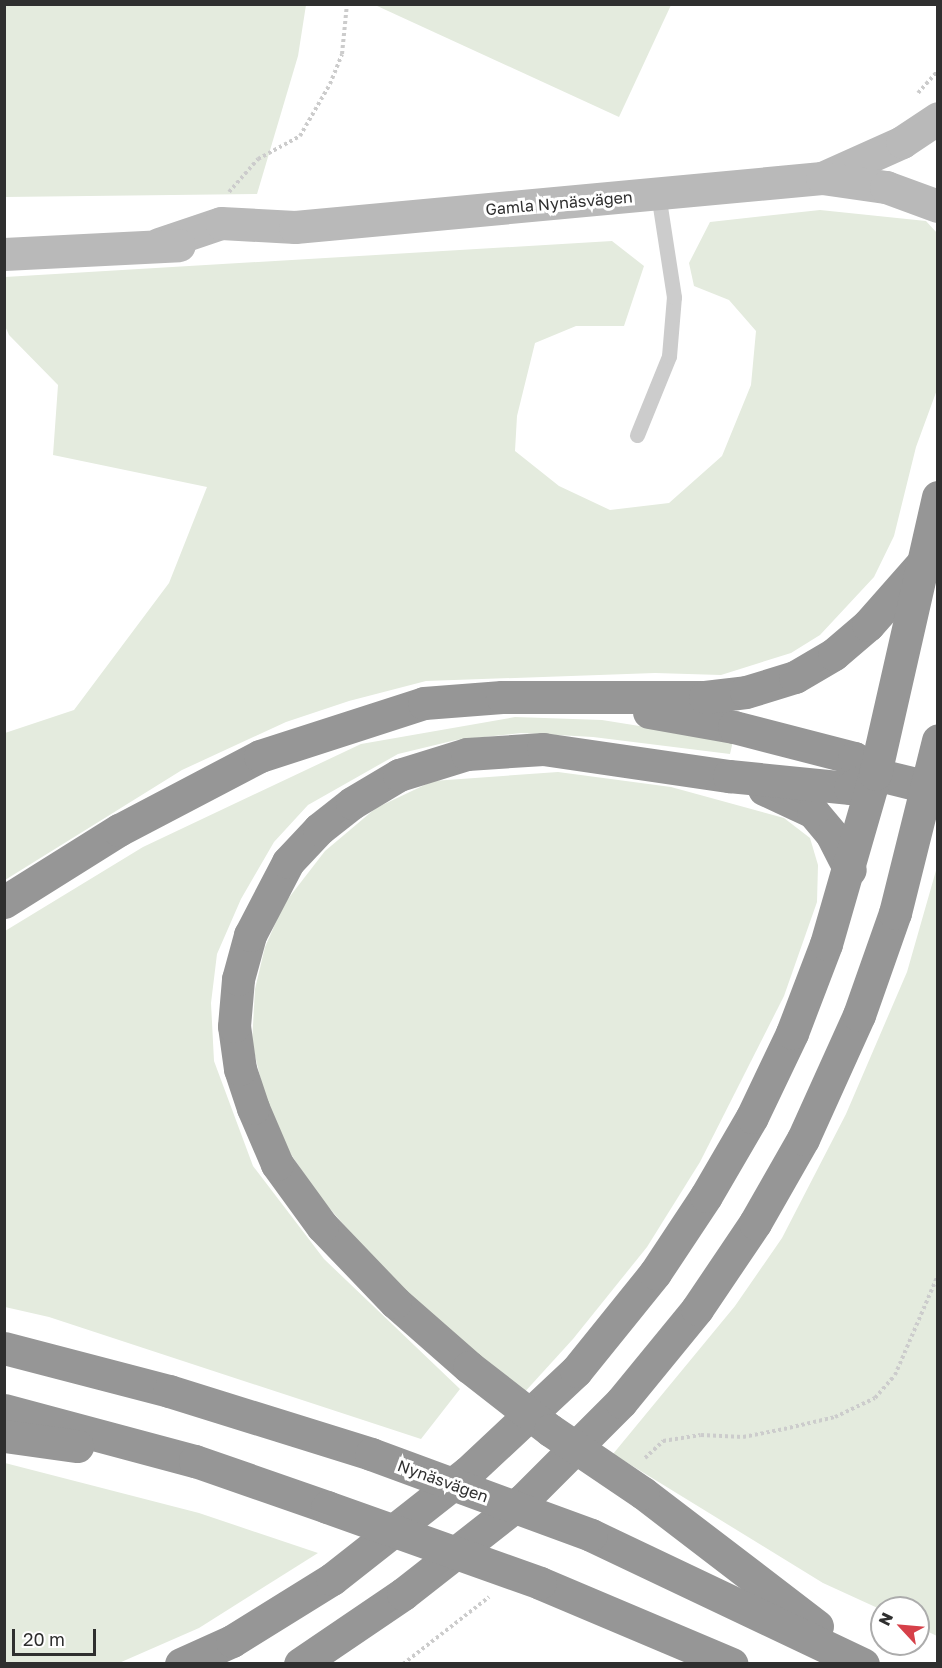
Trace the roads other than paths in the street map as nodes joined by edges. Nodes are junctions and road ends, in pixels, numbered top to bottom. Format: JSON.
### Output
{"nodes":[{"id":1,"x":938,"y":118,"type":"edge"},
{"id":2,"x":822,"y":178,"type":"junction"},
{"id":3,"x":658,"y":194,"type":"junction"},
{"id":4,"x":938,"y":206,"type":"edge"},
{"id":5,"x":4,"y":254,"type":"edge"},
{"id":6,"x":637,"y":435,"type":"dead end"},
{"id":7,"x":938,"y":497,"type":"edge"},
{"id":8,"x":923,"y":562,"type":"junction"},
{"id":9,"x":559,"y":698,"type":"junction"},
{"id":10,"x":938,"y":740,"type":"edge"},
{"id":11,"x":875,"y":774,"type":"junction"},
{"id":12,"x":729,"y":776,"type":"junction"},
{"id":13,"x":928,"y":787,"type":"junction"},
{"id":14,"x":850,"y":870,"type":"junction"},
{"id":15,"x":4,"y":902,"type":"edge"},
{"id":16,"x":4,"y":1348,"type":"edge"},
{"id":17,"x":4,"y":1410,"type":"edge"},
{"id":18,"x":4,"y":1436,"type":"edge"},
{"id":19,"x":195,"y":1461,"type":"junction"},
{"id":20,"x":181,"y":1664,"type":"edge"},
{"id":21,"x":300,"y":1664,"type":"edge"},
{"id":22,"x":732,"y":1664,"type":"edge"},
{"id":23,"x":865,"y":1664,"type":"edge"}],
"edges":[{"from":1,"to":2,"type":"street","name":"Gamla Nynäsvägen"},
{"from":2,"to":3,"type":"street","name":"Gamla Nynäsvägen"},
{"from":2,"to":4,"type":"street","name":"Gamla Nynäsvägen"},
{"from":3,"to":5,"type":"street","name":"Gamla Nynäsvägen"},
{"from":3,"to":6,"type":"lane"},
{"from":7,"to":8,"type":"highway"},
{"from":8,"to":9,"type":"highway"},
{"from":8,"to":11,"type":"highway"},
{"from":9,"to":11,"type":"highway"},
{"from":9,"to":15,"type":"highway"},
{"from":10,"to":13,"type":"highway"},
{"from":11,"to":12,"type":"highway"},
{"from":11,"to":13,"type":"highway"},
{"from":11,"to":14,"type":"highway"},
{"from":12,"to":14,"type":"highway"},
{"from":12,"to":23,"type":"highway","bridge":true},
{"from":13,"to":21,"type":"highway"},
{"from":14,"to":20,"type":"highway"},
{"from":16,"to":23,"type":"highway","name":"Nynäsvägen","bridge":true},
{"from":17,"to":19,"type":"highway"},
{"from":18,"to":19,"type":"highway"},
{"from":19,"to":22,"type":"highway","bridge":true}]}
